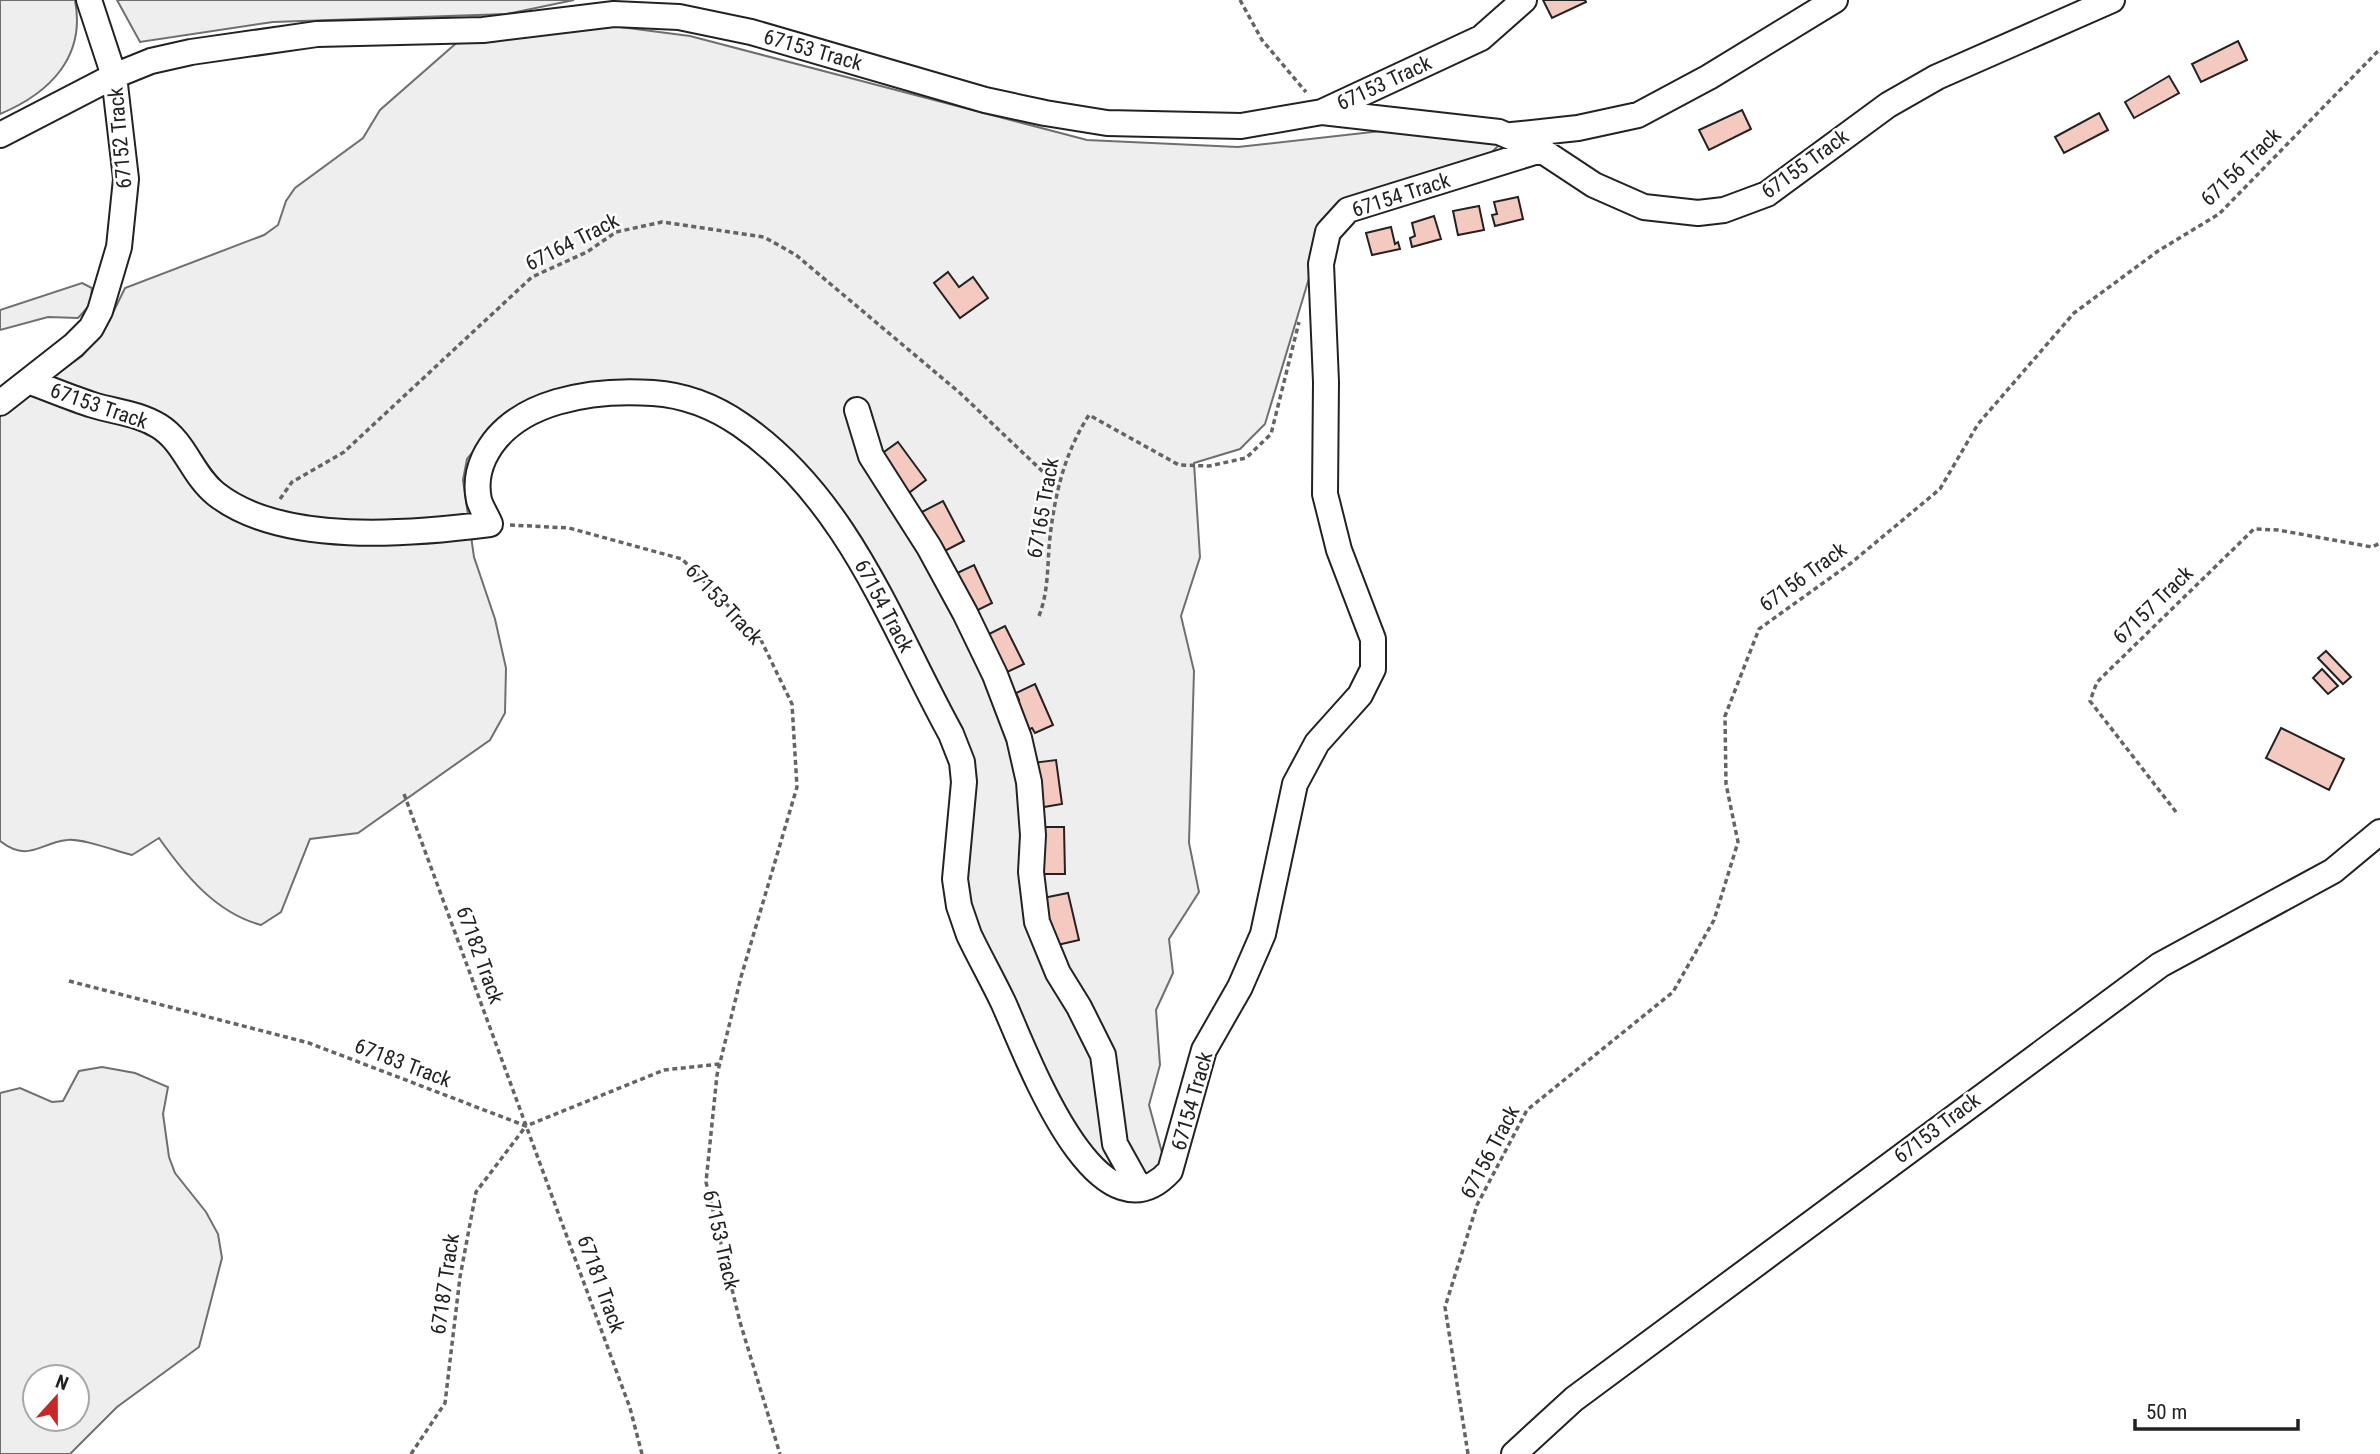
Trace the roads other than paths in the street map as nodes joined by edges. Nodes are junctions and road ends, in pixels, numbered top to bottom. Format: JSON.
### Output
{"nodes":[{"id":1,"x":89,"y":0,"type":"edge"},
{"id":2,"x":1524,"y":0,"type":"edge"},
{"id":3,"x":1835,"y":0,"type":"edge"},
{"id":4,"x":2112,"y":0,"type":"edge"},
{"id":5,"x":114,"y":76,"type":"junction"},
{"id":6,"x":1322,"y":112,"type":"junction"},
{"id":7,"x":0,"y":135,"type":"edge"},
{"id":8,"x":1511,"y":135,"type":"junction"},
{"id":9,"x":1541,"y":150,"type":"junction"},
{"id":10,"x":28,"y":381,"type":"junction"},
{"id":11,"x":0,"y":403,"type":"edge"},
{"id":12,"x":856,"y":410,"type":"dead end"},
{"id":13,"x":490,"y":524,"type":"joint"},
{"id":14,"x":2380,"y":832,"type":"edge"},
{"id":15,"x":1140,"y":1189,"type":"junction"},
{"id":16,"x":1514,"y":1454,"type":"edge"}],
"edges":[{"from":1,"to":5,"type":"street","name":"67152 Track"},
{"from":2,"to":6,"type":"street","name":"67153 Track"},
{"from":3,"to":8,"type":"street"},
{"from":4,"to":9,"type":"street","name":"67155 Track"},
{"from":5,"to":6,"type":"street","name":"67153 Track"},
{"from":5,"to":7,"type":"street","name":"67153 Track"},
{"from":5,"to":10,"type":"street","name":"67152 Track"},
{"from":6,"to":8,"type":"street","name":"67155 Track"},
{"from":8,"to":9,"type":"street","name":"67155 Track"},
{"from":9,"to":15,"type":"street","name":"67154 Track"},
{"from":10,"to":11,"type":"street","name":"67152 Track"},
{"from":10,"to":13,"type":"street","name":"67153 Track"},
{"from":12,"to":15,"type":"street"},
{"from":13,"to":15,"type":"street","name":"67154 Track"},
{"from":14,"to":16,"type":"street","name":"67153 Track"}]}
